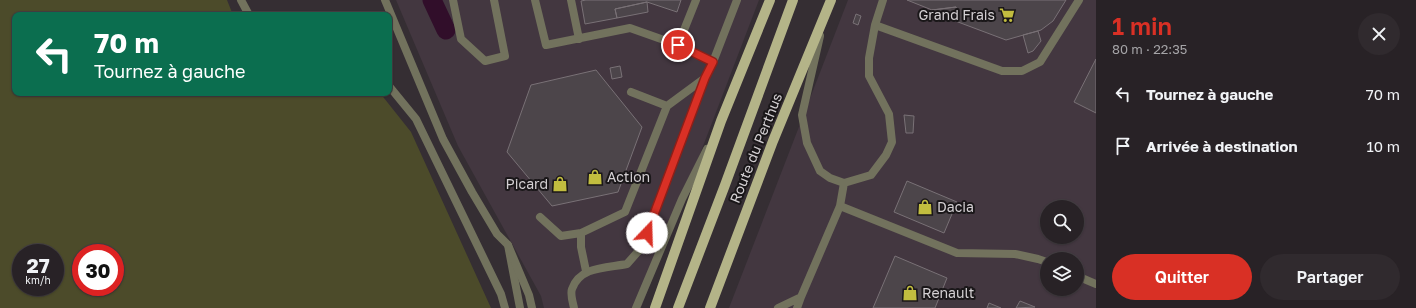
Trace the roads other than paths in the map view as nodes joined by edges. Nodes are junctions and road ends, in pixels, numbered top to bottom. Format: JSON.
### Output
{"nodes":[{"id":1,"x":241,"y":0,"type":"edge"},
{"id":2,"x":385,"y":0,"type":"edge"},
{"id":3,"x":453,"y":0,"type":"edge"},
{"id":4,"x":494,"y":0,"type":"edge"},
{"id":5,"x":535,"y":0,"type":"edge"},
{"id":6,"x":571,"y":0,"type":"edge"},
{"id":7,"x":696,"y":0,"type":"edge"},
{"id":8,"x":737,"y":0,"type":"edge"},
{"id":9,"x":770,"y":0,"type":"edge"},
{"id":10,"x":793,"y":0,"type":"edge"},
{"id":11,"x":830,"y":0,"type":"edge"},
{"id":12,"x":883,"y":0,"type":"edge"},
{"id":13,"x":1080,"y":0,"type":"edge"},
{"id":14,"x":247,"y":12,"type":"edge"},
{"id":15,"x":390,"y":12,"type":"edge"},
{"id":16,"x":392,"y":17,"type":"edge"},
{"id":17,"x":824,"y":19,"type":"junction"},
{"id":18,"x":875,"y":25,"type":"junction"},
{"id":19,"x":579,"y":39,"type":"junction"},
{"id":20,"x":678,"y":45,"type":"junction"},
{"id":21,"x":713,"y":62,"type":"junction"},
{"id":22,"x":705,"y":78,"type":"junction"},
{"id":23,"x":392,"y":90,"type":"edge"},
{"id":24,"x":631,"y":92,"type":"dead end"},
{"id":25,"x":667,"y":106,"type":"junction"},
{"id":26,"x":721,"y":121,"type":"junction"},
{"id":27,"x":844,"y":182,"type":"junction"},
{"id":28,"x":840,"y":206,"type":"junction"},
{"id":29,"x":540,"y":217,"type":"dead end"},
{"id":30,"x":581,"y":233,"type":"junction"},
{"id":31,"x":508,"y":245,"type":"junction"},
{"id":32,"x":1040,"y":259,"type":"edge"},
{"id":33,"x":586,"y":271,"type":"junction"},
{"id":34,"x":1084,"y":279,"type":"edge"},
{"id":35,"x":1096,"y":284,"type":"edge"},
{"id":36,"x":802,"y":297,"type":"junction"},
{"id":37,"x":505,"y":308,"type":"edge"},
{"id":38,"x":520,"y":308,"type":"edge"},
{"id":39,"x":532,"y":308,"type":"edge"},
{"id":40,"x":574,"y":308,"type":"edge"},
{"id":41,"x":636,"y":308,"type":"edge"},
{"id":42,"x":655,"y":308,"type":"edge"},
{"id":43,"x":678,"y":308,"type":"edge"},
{"id":44,"x":710,"y":308,"type":"edge"},
{"id":45,"x":778,"y":308,"type":"edge"},
{"id":46,"x":798,"y":308,"type":"edge"}],
"edges":[{"from":1,"to":14,"type":"street"},
{"from":2,"to":15,"type":"street"},
{"from":3,"to":4,"type":"street"},
{"from":5,"to":19,"type":"street"},
{"from":6,"to":19,"type":"street"},
{"from":7,"to":20,"type":"street"},
{"from":8,"to":21,"type":"street"},
{"from":9,"to":26,"type":"main road"},
{"from":10,"to":43,"type":"main road","name":"Route du Perthus"},
{"from":11,"to":17,"type":"main road","name":"Route du Perthus"},
{"from":12,"to":18,"type":"street"},
{"from":13,"to":18,"type":"street"},
{"from":16,"to":31,"type":"street"},
{"from":17,"to":27,"type":"street"},
{"from":17,"to":44,"type":"main road","name":"Route du Perthus"},
{"from":18,"to":27,"type":"street"},
{"from":19,"to":20,"type":"street"},
{"from":20,"to":21,"type":"street"},
{"from":21,"to":22,"type":"street"},
{"from":22,"to":25,"type":"street"},
{"from":22,"to":33,"type":"street"},
{"from":23,"to":37,"type":"street"},
{"from":24,"to":25,"type":"street"},
{"from":25,"to":30,"type":"street"},
{"from":26,"to":41,"type":"street"},
{"from":26,"to":42,"type":"main road"},
{"from":27,"to":28,"type":"street"},
{"from":28,"to":32,"type":"street"},
{"from":28,"to":36,"type":"street"},
{"from":29,"to":30,"type":"street"},
{"from":30,"to":33,"type":"street"},
{"from":31,"to":38,"type":"street"},
{"from":31,"to":39,"type":"street"},
{"from":33,"to":40,"type":"street"},
{"from":34,"to":35,"type":"street"},
{"from":36,"to":45,"type":"street"},
{"from":36,"to":46,"type":"street"}]}
